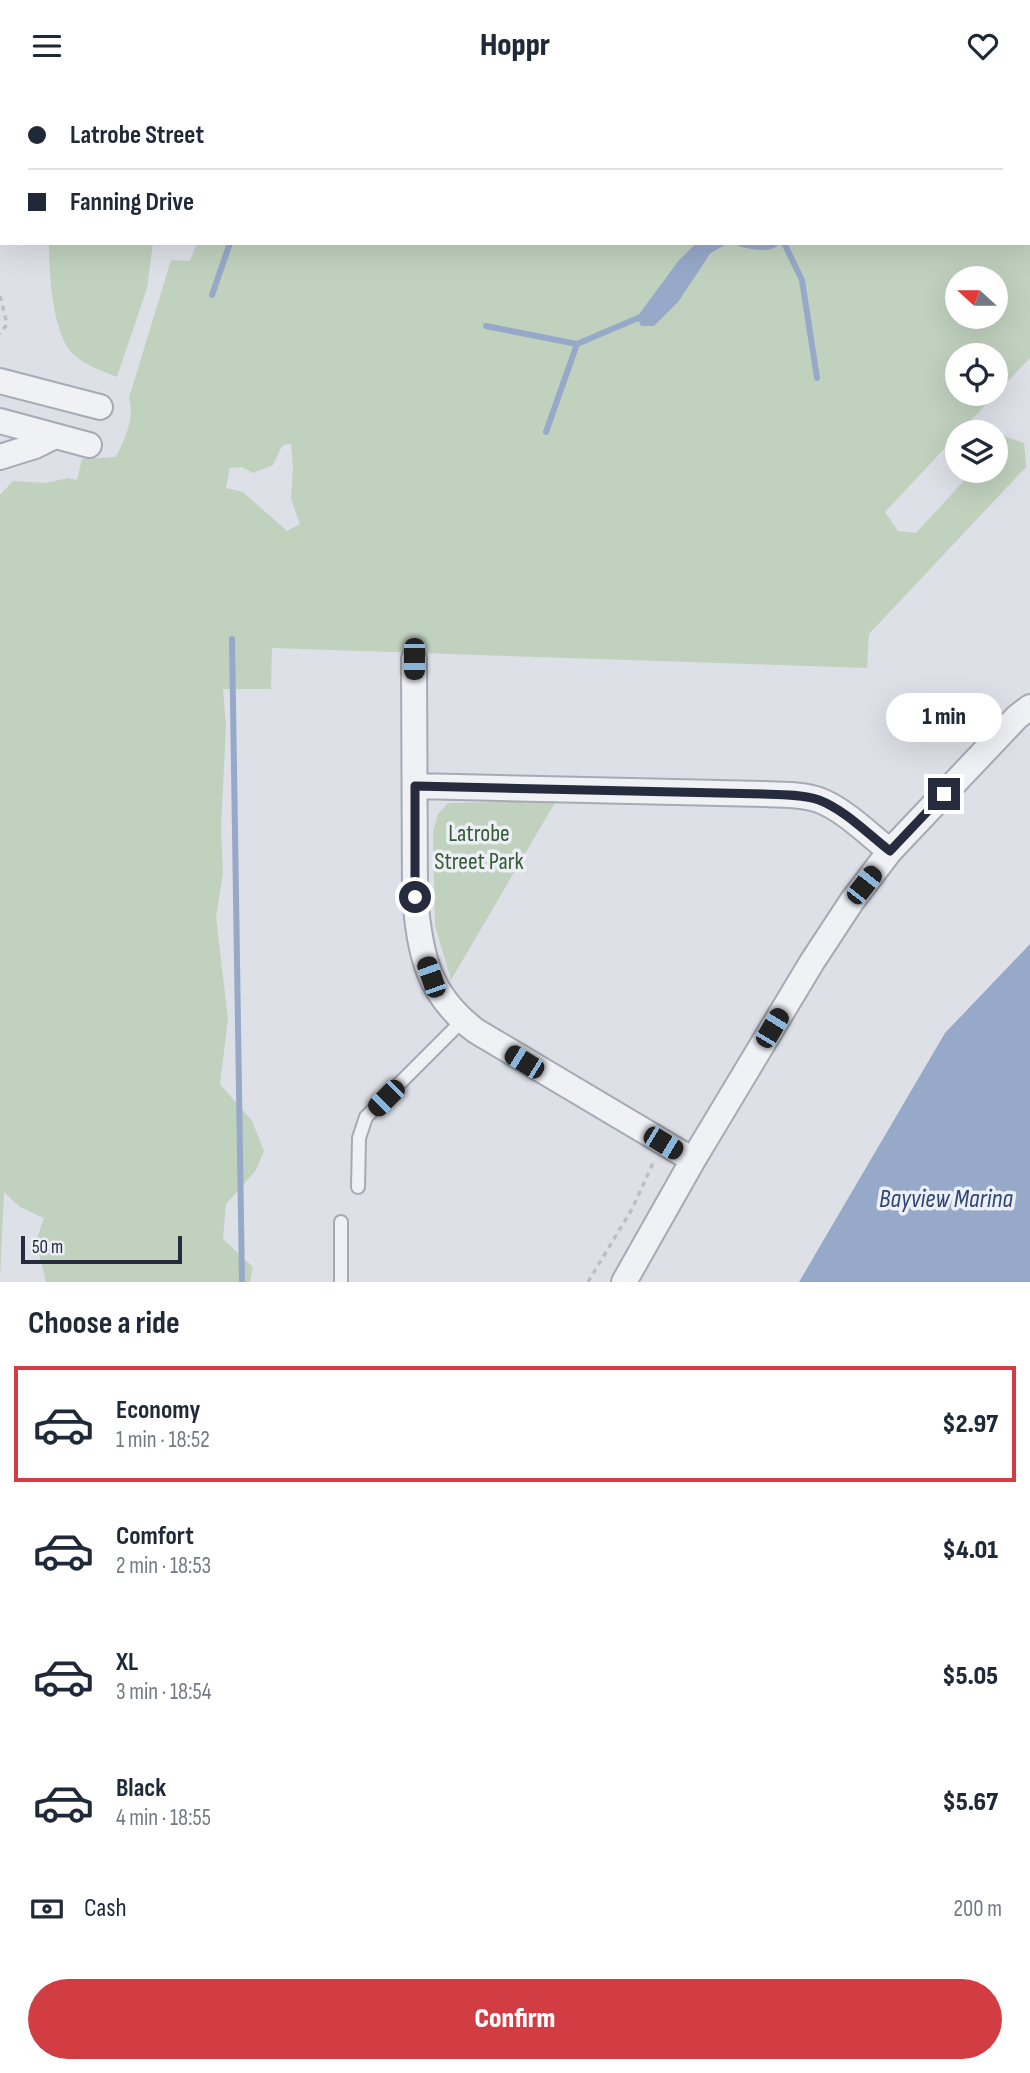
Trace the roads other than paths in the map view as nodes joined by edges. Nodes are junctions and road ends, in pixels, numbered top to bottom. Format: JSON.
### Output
{"nodes":[{"id":1,"x":0,"y":366,"type":"edge"},
{"id":2,"x":9,"y":383,"type":"edge"},
{"id":3,"x":100,"y":407,"type":"dead end"},
{"id":4,"x":0,"y":421,"type":"edge"},
{"id":5,"x":53,"y":437,"type":"junction"},
{"id":6,"x":89,"y":445,"type":"dead end"},
{"id":7,"x":0,"y":457,"type":"edge"},
{"id":8,"x":414,"y":659,"type":"dead end"},
{"id":9,"x":1030,"y":707,"type":"edge"},
{"id":10,"x":415,"y":786,"type":"junction"},
{"id":11,"x":890,"y":851,"type":"junction"},
{"id":12,"x":462,"y":1021,"type":"junction"},
{"id":13,"x":692,"y":1160,"type":"junction"},
{"id":14,"x":358,"y":1187,"type":"dead end"},
{"id":15,"x":341,"y":1222,"type":"dead end"},
{"id":16,"x":341,"y":1282,"type":"edge"},
{"id":17,"x":624,"y":1282,"type":"edge"}],
"edges":[{"from":1,"to":2,"type":"street"},
{"from":2,"to":3,"type":"street"},
{"from":4,"to":5,"type":"street"},
{"from":5,"to":6,"type":"street"},
{"from":5,"to":7,"type":"street"},
{"from":8,"to":10,"type":"street"},
{"from":9,"to":11,"type":"street"},
{"from":10,"to":11,"type":"street"},
{"from":10,"to":12,"type":"street"},
{"from":11,"to":13,"type":"street"},
{"from":12,"to":13,"type":"street"},
{"from":12,"to":14,"type":"lane"},
{"from":13,"to":17,"type":"street"},
{"from":15,"to":16,"type":"lane"}]}
